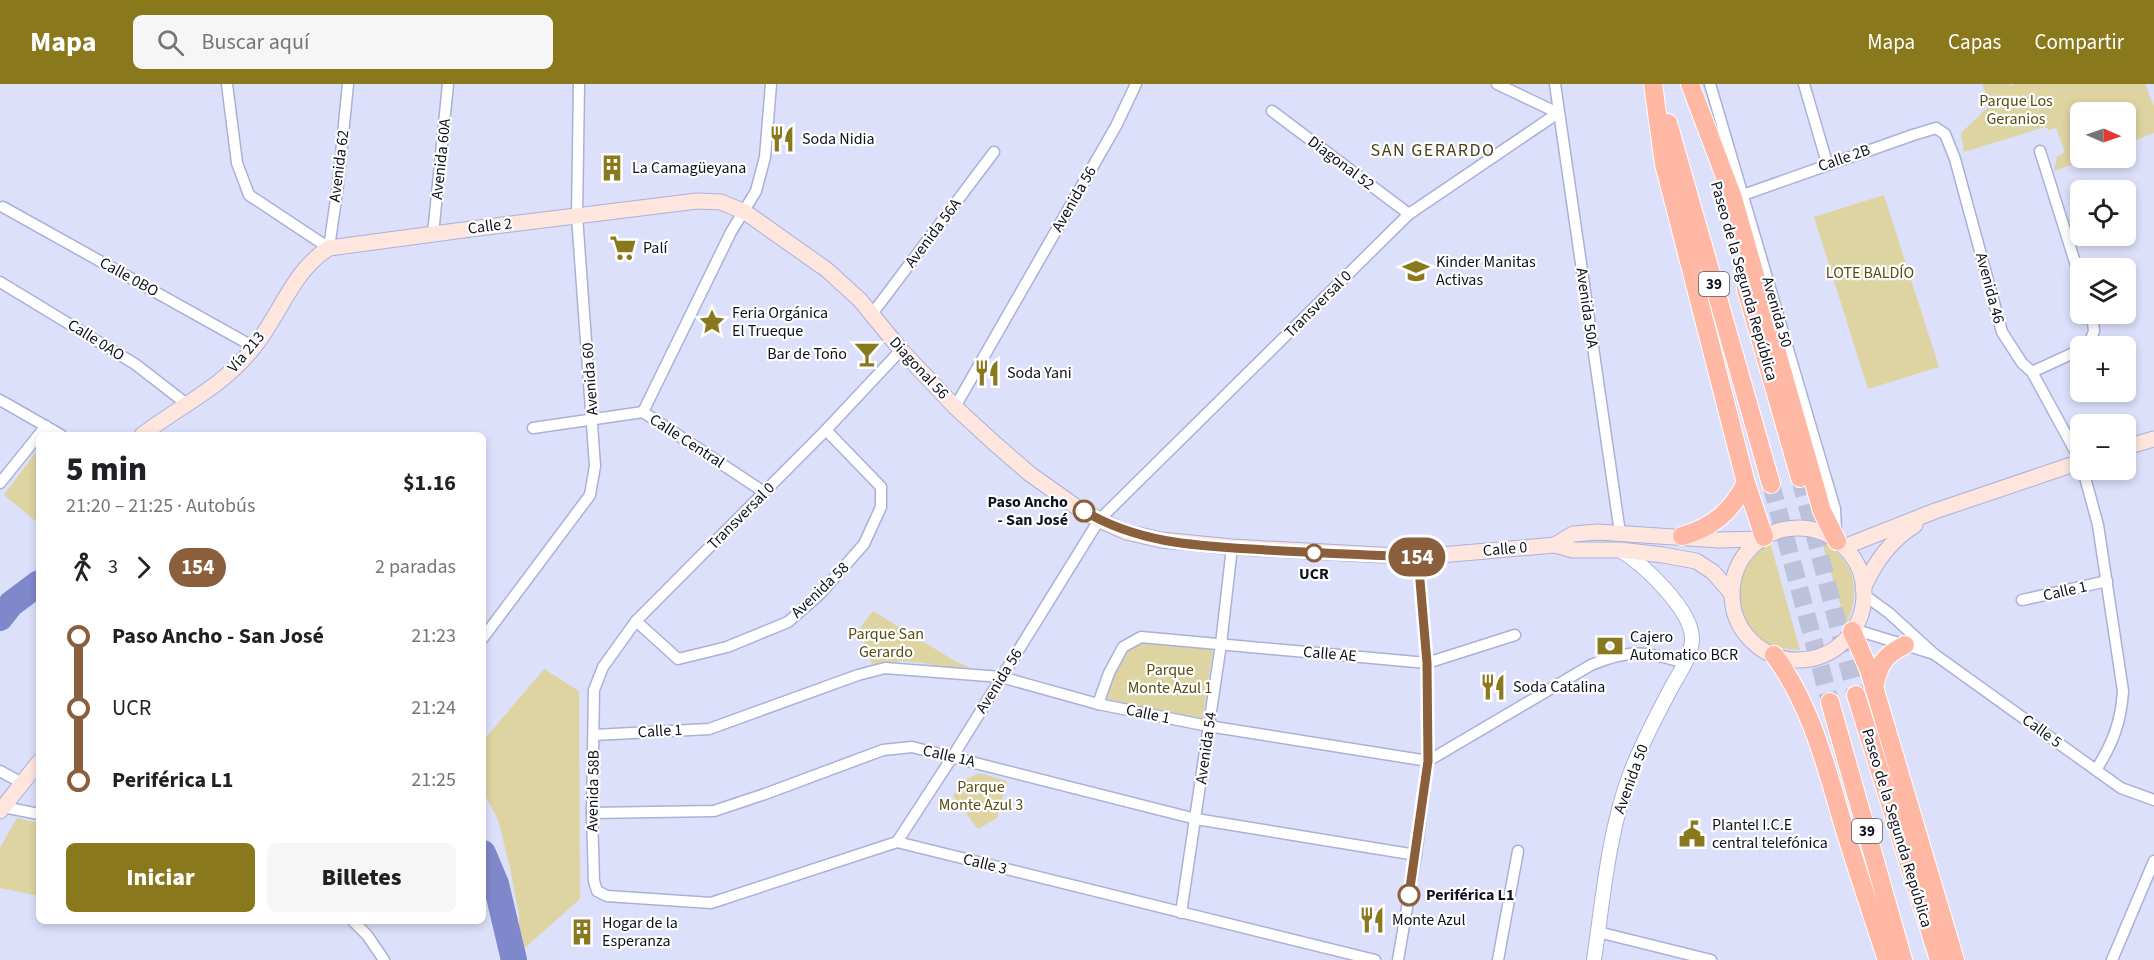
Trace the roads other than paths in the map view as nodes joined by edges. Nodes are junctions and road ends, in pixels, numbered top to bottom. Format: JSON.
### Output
{"nodes":[{"id":1,"x":227,"y":84,"type":"edge"},
{"id":2,"x":348,"y":84,"type":"edge"},
{"id":3,"x":448,"y":84,"type":"edge"},
{"id":4,"x":579,"y":84,"type":"edge"},
{"id":5,"x":771,"y":84,"type":"edge"},
{"id":6,"x":1136,"y":84,"type":"edge"},
{"id":7,"x":1497,"y":84,"type":"edge"},
{"id":8,"x":1555,"y":84,"type":"edge"},
{"id":9,"x":1655,"y":84,"type":"edge"},
{"id":10,"x":1689,"y":84,"type":"edge"},
{"id":11,"x":1710,"y":84,"type":"edge"},
{"id":12,"x":1805,"y":84,"type":"edge"},
{"id":13,"x":1272,"y":111,"type":"dead end"},
{"id":14,"x":1558,"y":113,"type":"junction"},
{"id":15,"x":1945,"y":134,"type":"joint"},
{"id":16,"x":2040,"y":151,"type":"dead end"},
{"id":17,"x":994,"y":152,"type":"dead end"},
{"id":18,"x":1827,"y":163,"type":"junction"},
{"id":19,"x":1743,"y":195,"type":"junction"},
{"id":20,"x":3,"y":207,"type":"dead end"},
{"id":21,"x":745,"y":212,"type":"junction"},
{"id":22,"x":1409,"y":214,"type":"junction"},
{"id":23,"x":577,"y":216,"type":"junction"},
{"id":24,"x":433,"y":234,"type":"junction"},
{"id":25,"x":328,"y":248,"type":"junction"},
{"id":26,"x":2074,"y":258,"type":"edge"},
{"id":27,"x":0,"y":282,"type":"edge"},
{"id":28,"x":872,"y":314,"type":"junction"},
{"id":29,"x":254,"y":347,"type":"junction"},
{"id":30,"x":901,"y":350,"type":"junction"},
{"id":31,"x":2070,"y":354,"type":"edge"},
{"id":32,"x":2032,"y":372,"type":"junction"},
{"id":33,"x":0,"y":400,"type":"edge"},
{"id":34,"x":188,"y":405,"type":"junction"},
{"id":35,"x":955,"y":407,"type":"junction"},
{"id":36,"x":643,"y":412,"type":"junction"},
{"id":37,"x":593,"y":420,"type":"junction"},
{"id":38,"x":46,"y":426,"type":"junction"},
{"id":39,"x":533,"y":428,"type":"dead end"},
{"id":40,"x":826,"y":430,"type":"junction"},
{"id":41,"x":41,"y":432,"type":"edge"},
{"id":42,"x":56,"y":432,"type":"edge"},
{"id":43,"x":147,"y":432,"type":"edge"},
{"id":44,"x":36,"y":438,"type":"edge"},
{"id":45,"x":2154,"y":438,"type":"edge"},
{"id":46,"x":2070,"y":442,"type":"edge"},
{"id":47,"x":2136,"y":444,"type":"edge"},
{"id":48,"x":2070,"y":464,"type":"edge"},
{"id":49,"x":1800,"y":478,"type":"tunnel mouth"},
{"id":50,"x":2086,"y":480,"type":"edge"},
{"id":51,"x":0,"y":483,"type":"edge"},
{"id":52,"x":1746,"y":483,"type":"junction"},
{"id":53,"x":1771,"y":484,"type":"tunnel mouth"},
{"id":54,"x":765,"y":492,"type":"junction"},
{"id":55,"x":1935,"y":511,"type":"junction"},
{"id":56,"x":1099,"y":520,"type":"junction"},
{"id":57,"x":1620,"y":533,"type":"junction"},
{"id":58,"x":1682,"y":536,"type":"junction"},
{"id":59,"x":1762,"y":538,"type":"junction"},
{"id":60,"x":1840,"y":544,"type":"junction"},
{"id":61,"x":1555,"y":545,"type":"junction"},
{"id":62,"x":1232,"y":547,"type":"junction"},
{"id":63,"x":1620,"y":550,"type":"junction"},
{"id":64,"x":1664,"y":555,"type":"junction"},
{"id":65,"x":1418,"y":557,"type":"junction"},
{"id":66,"x":1657,"y":580,"type":"junction"},
{"id":67,"x":2107,"y":581,"type":"junction"},
{"id":68,"x":1863,"y":592,"type":"junction"},
{"id":69,"x":1732,"y":594,"type":"junction"},
{"id":70,"x":2022,"y":600,"type":"dead end"},
{"id":71,"x":636,"y":621,"type":"junction"},
{"id":72,"x":1852,"y":630,"type":"junction"},
{"id":73,"x":486,"y":634,"type":"edge"},
{"id":74,"x":1515,"y":635,"type":"dead end"},
{"id":75,"x":1221,"y":644,"type":"junction"},
{"id":76,"x":1905,"y":645,"type":"junction"},
{"id":77,"x":1934,"y":654,"type":"junction"},
{"id":78,"x":1774,"y":655,"type":"junction"},
{"id":79,"x":1427,"y":663,"type":"junction"},
{"id":80,"x":1684,"y":663,"type":"junction"},
{"id":81,"x":1001,"y":677,"type":"junction"},
{"id":82,"x":1874,"y":689,"type":"junction"},
{"id":83,"x":594,"y":690,"type":"joint"},
{"id":84,"x":1856,"y":695,"type":"tunnel mouth"},
{"id":85,"x":1830,"y":702,"type":"tunnel mouth"},
{"id":86,"x":1098,"y":704,"type":"junction"},
{"id":87,"x":1208,"y":726,"type":"junction"},
{"id":88,"x":594,"y":735,"type":"junction"},
{"id":89,"x":953,"y":756,"type":"junction"},
{"id":90,"x":1428,"y":761,"type":"junction"},
{"id":91,"x":36,"y":766,"type":"edge"},
{"id":92,"x":2096,"y":770,"type":"junction"},
{"id":93,"x":0,"y":771,"type":"edge"},
{"id":94,"x":22,"y":783,"type":"junction"},
{"id":95,"x":2154,"y":800,"type":"edge"},
{"id":96,"x":1,"y":809,"type":"edge"},
{"id":97,"x":592,"y":813,"type":"junction"},
{"id":98,"x":36,"y":814,"type":"edge"},
{"id":99,"x":1196,"y":819,"type":"junction"},
{"id":100,"x":897,"y":842,"type":"junction"},
{"id":101,"x":1518,"y":851,"type":"dead end"},
{"id":102,"x":1416,"y":855,"type":"junction"},
{"id":103,"x":2154,"y":861,"type":"edge"},
{"id":104,"x":1181,"y":913,"type":"junction"},
{"id":105,"x":355,"y":924,"type":"edge"},
{"id":106,"x":1598,"y":932,"type":"junction"},
{"id":107,"x":384,"y":960,"type":"edge"},
{"id":108,"x":1375,"y":960,"type":"edge"},
{"id":109,"x":1398,"y":960,"type":"edge"},
{"id":110,"x":1497,"y":960,"type":"edge"},
{"id":111,"x":1594,"y":960,"type":"edge"},
{"id":112,"x":1711,"y":960,"type":"edge"},
{"id":113,"x":1887,"y":960,"type":"edge"},
{"id":114,"x":1903,"y":960,"type":"edge"},
{"id":115,"x":1939,"y":960,"type":"edge"},
{"id":116,"x":1955,"y":960,"type":"edge"},
{"id":117,"x":2112,"y":960,"type":"edge"}],
"edges":[{"from":1,"to":25,"type":"street"},
{"from":2,"to":25,"type":"street","name":"Avenida 62"},
{"from":3,"to":24,"type":"street","name":"Avenida 60A"},
{"from":4,"to":23,"type":"street","name":"Avenida 60"},
{"from":5,"to":21,"type":"street"},
{"from":6,"to":35,"type":"street","name":"Avenida 56"},
{"from":7,"to":14,"type":"street"},
{"from":8,"to":14,"type":"street","name":"Avenida 50A"},
{"from":9,"to":52,"type":"highway"},
{"from":9,"to":53,"type":"highway","name":"Paseo de la Segunda República","number":"39"},
{"from":10,"to":49,"type":"highway","name":"Paseo de la Segunda República","number":"39"},
{"from":10,"to":60,"type":"highway"},
{"from":11,"to":19,"type":"street","name":"Avenida 50"},
{"from":12,"to":18,"type":"street"},
{"from":13,"to":22,"type":"street","name":"Diagonal 52"},
{"from":14,"to":22,"type":"street","name":"Transversal 0"},
{"from":14,"to":57,"type":"street","name":"Avenida 50A"},
{"from":15,"to":18,"type":"street","name":"Calle 2B"},
{"from":15,"to":32,"type":"street","name":"Avenida 46"},
{"from":16,"to":26,"type":"street"},
{"from":17,"to":28,"type":"street","name":"Avenida 56A"},
{"from":18,"to":19,"type":"street","name":"Calle 2B"},
{"from":19,"to":60,"type":"street","name":"Avenida 50"},
{"from":20,"to":29,"type":"street","name":"Calle 0BO"},
{"from":21,"to":23,"type":"main road","name":"Calle 2"},
{"from":21,"to":28,"type":"main road","name":"Diagonal 56"},
{"from":21,"to":36,"type":"street"},
{"from":22,"to":56,"type":"street","name":"Transversal 0"},
{"from":23,"to":24,"type":"main road","name":"Calle 2"},
{"from":23,"to":37,"type":"street","name":"Avenida 60"},
{"from":24,"to":25,"type":"main road","name":"Calle 2"},
{"from":25,"to":29,"type":"main road","name":"Vía 213"},
{"from":27,"to":34,"type":"street","name":"Calle 0AO"},
{"from":28,"to":30,"type":"main road","name":"Diagonal 56"},
{"from":29,"to":34,"type":"main road","name":"Vía 213"},
{"from":30,"to":35,"type":"main road","name":"Diagonal 56"},
{"from":30,"to":40,"type":"street","name":"Transversal 0"},
{"from":31,"to":32,"type":"street"},
{"from":32,"to":46,"type":"street","name":"Avenida 46"},
{"from":33,"to":38,"type":"street"},
{"from":34,"to":43,"type":"main road","name":"Vía 213"},
{"from":35,"to":56,"type":"main road","name":"Diagonal 56"},
{"from":36,"to":37,"type":"street","name":"Calle Central"},
{"from":36,"to":54,"type":"street","name":"Calle Central"},
{"from":37,"to":39,"type":"street","name":"Calle Central"},
{"from":37,"to":73,"type":"street","name":"Avenida 60"},
{"from":38,"to":41,"type":"street"},
{"from":38,"to":42,"type":"street"},
{"from":40,"to":54,"type":"street","name":"Transversal 0"},
{"from":40,"to":71,"type":"street","name":"Avenida 58"},
{"from":44,"to":51,"type":"street"},
{"from":45,"to":47,"type":"main road"},
{"from":48,"to":55,"type":"main road"},
{"from":50,"to":67,"type":"street"},
{"from":52,"to":58,"type":"highway"},
{"from":52,"to":59,"type":"highway"},
{"from":54,"to":71,"type":"street","name":"Transversal 0"},
{"from":55,"to":60,"type":"main road"},
{"from":55,"to":68,"type":"main road"},
{"from":56,"to":62,"type":"main road","name":"Calle 0"},
{"from":56,"to":81,"type":"street","name":"Avenida 56"},
{"from":57,"to":58,"type":"main road","name":"Calle 0"},
{"from":57,"to":61,"type":"main road","name":"Calle 0"},
{"from":58,"to":59,"type":"main road","name":"Calle 0"},
{"from":59,"to":60,"type":"main road"},
{"from":59,"to":69,"type":"main road"},
{"from":60,"to":68,"type":"main road"},
{"from":61,"to":63,"type":"main road","name":"Calle 0"},
{"from":61,"to":65,"type":"main road","name":"Calle 0"},
{"from":62,"to":65,"type":"main road","name":"Calle 0"},
{"from":62,"to":75,"type":"street","name":"Avenida 54"},
{"from":63,"to":64,"type":"main road","name":"Calle 0"},
{"from":63,"to":66,"type":"street","name":"Avenida 50"},
{"from":64,"to":66,"type":"street"},
{"from":64,"to":69,"type":"main road","name":"Calle 0"},
{"from":65,"to":79,"type":"street"},
{"from":66,"to":80,"type":"street","name":"Avenida 50"},
{"from":67,"to":70,"type":"street","name":"Calle 1"},
{"from":67,"to":92,"type":"street"},
{"from":68,"to":72,"type":"main road"},
{"from":68,"to":77,"type":"street","name":"Calle 5"},
{"from":69,"to":78,"type":"main road"},
{"from":71,"to":83,"type":"street","name":"Transversal 0"},
{"from":72,"to":76,"type":"street","name":"Calle 5"},
{"from":72,"to":78,"type":"main road"},
{"from":72,"to":82,"type":"highway"},
{"from":74,"to":79,"type":"street","name":"Calle AE"},
{"from":75,"to":79,"type":"street","name":"Calle AE"},
{"from":75,"to":86,"type":"street","name":"Calle AE"},
{"from":75,"to":87,"type":"street","name":"Avenida 54"},
{"from":76,"to":77,"type":"street","name":"Calle 5"},
{"from":76,"to":82,"type":"highway"},
{"from":77,"to":92,"type":"street","name":"Calle 5"},
{"from":78,"to":113,"type":"highway"},
{"from":79,"to":90,"type":"street"},
{"from":80,"to":90,"type":"street"},
{"from":80,"to":106,"type":"street","name":"Avenida 50"},
{"from":81,"to":86,"type":"street","name":"Calle 1"},
{"from":81,"to":88,"type":"street","name":"Calle 1"},
{"from":81,"to":89,"type":"street","name":"Avenida 56"},
{"from":82,"to":116,"type":"highway"},
{"from":83,"to":88,"type":"street","name":"Avenida 58B"},
{"from":84,"to":115,"type":"highway","name":"Paseo de la Segunda República","number":"39"},
{"from":85,"to":114,"type":"highway","name":"Paseo de la Segunda República","number":"39"},
{"from":86,"to":87,"type":"street","name":"Calle 1"},
{"from":87,"to":90,"type":"street","name":"Calle 1"},
{"from":87,"to":99,"type":"street","name":"Avenida 54"},
{"from":88,"to":97,"type":"street","name":"Avenida 58B"},
{"from":89,"to":97,"type":"street","name":"Calle 1A"},
{"from":89,"to":99,"type":"street","name":"Calle 1A"},
{"from":89,"to":100,"type":"street","name":"Avenida 56"},
{"from":90,"to":102,"type":"street"},
{"from":91,"to":94,"type":"main road"},
{"from":92,"to":95,"type":"street","name":"Calle 5"},
{"from":93,"to":94,"type":"street"},
{"from":94,"to":96,"type":"main road"},
{"from":96,"to":98,"type":"street"},
{"from":97,"to":100,"type":"street","name":"Avenida 58B"},
{"from":99,"to":102,"type":"street","name":"Calle 1A"},
{"from":99,"to":104,"type":"street","name":"Avenida 54"},
{"from":100,"to":104,"type":"street","name":"Calle 3"},
{"from":101,"to":110,"type":"street"},
{"from":102,"to":109,"type":"street"},
{"from":103,"to":117,"type":"street"},
{"from":104,"to":108,"type":"street","name":"Calle 3"},
{"from":105,"to":107,"type":"street"},
{"from":106,"to":111,"type":"street","name":"Avenida 50"},
{"from":106,"to":112,"type":"street"}]}
